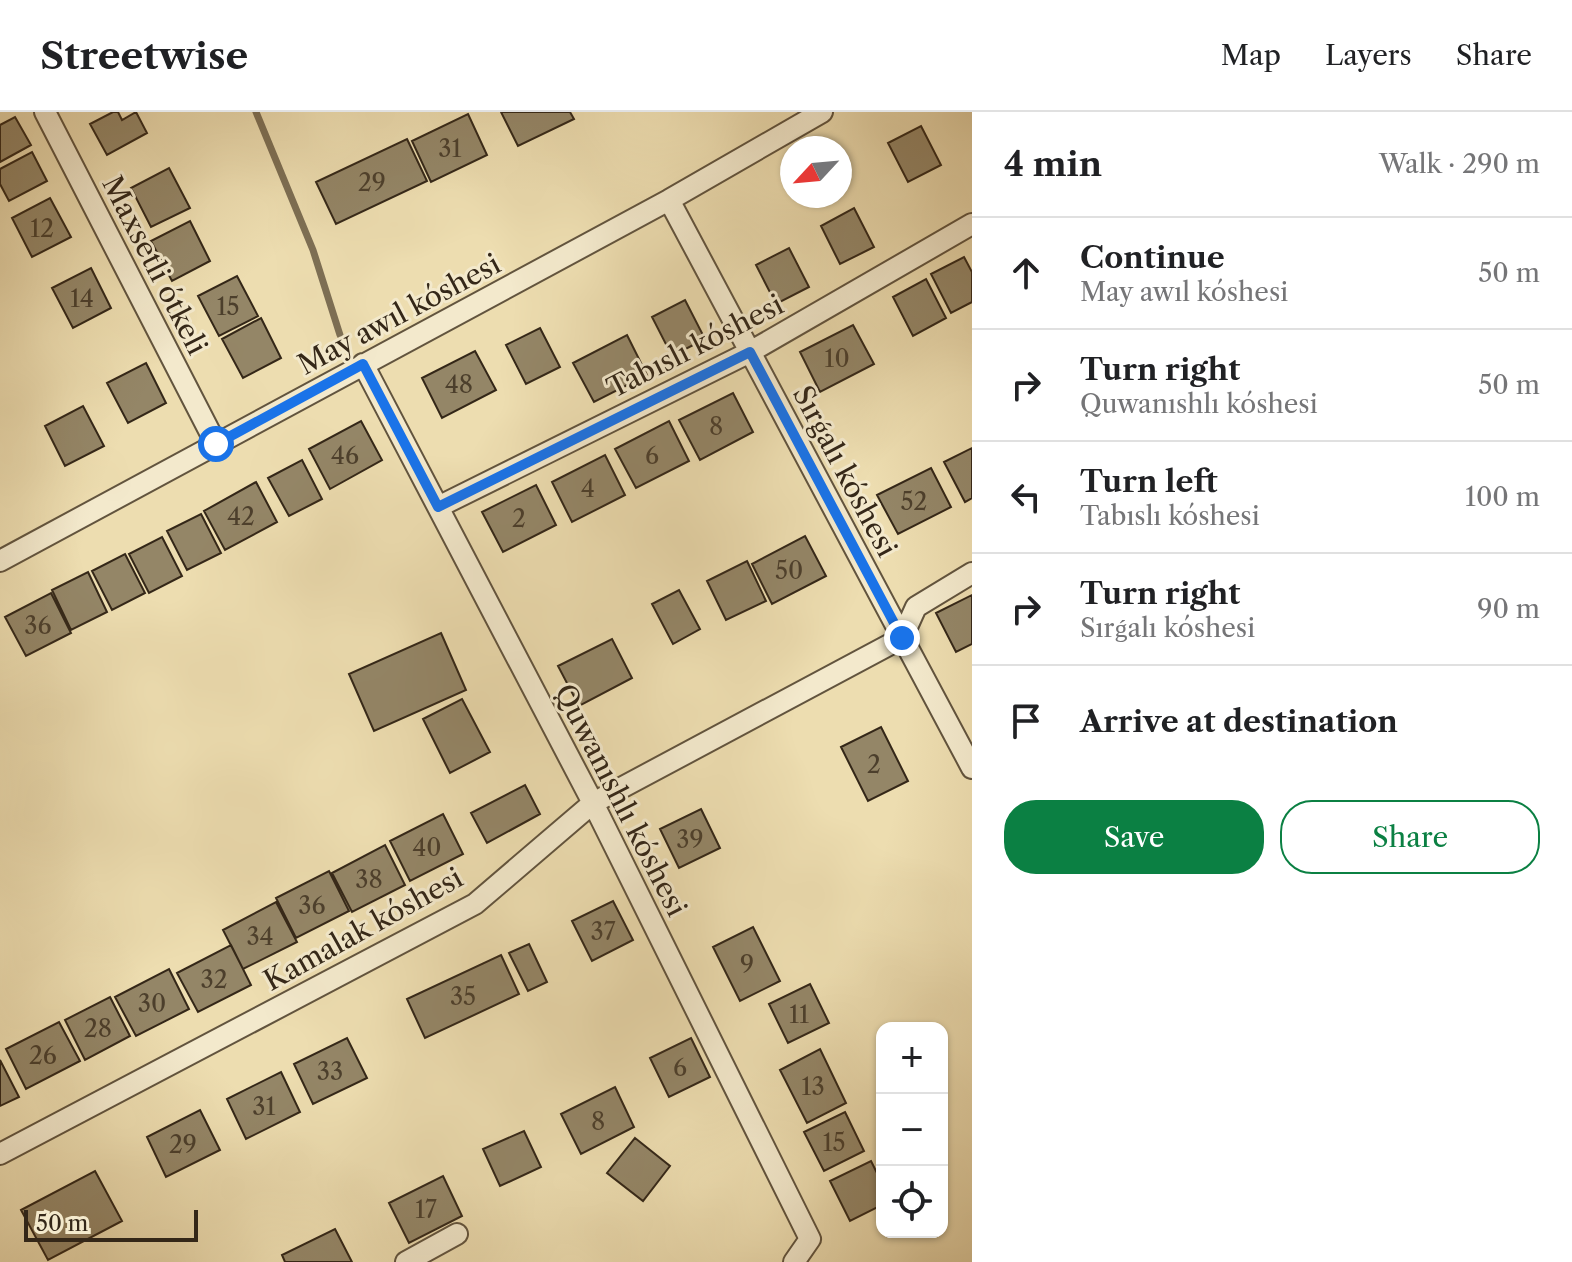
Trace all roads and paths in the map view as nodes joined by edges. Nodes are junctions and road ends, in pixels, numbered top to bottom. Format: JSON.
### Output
{"nodes":[{"id":1,"x":45,"y":112,"type":"edge"},
{"id":2,"x":822,"y":112,"type":"edge"},
{"id":3,"x":669,"y":200,"type":"junction"},
{"id":4,"x":972,"y":224,"type":"edge"},
{"id":5,"x":750,"y":352,"type":"junction"},
{"id":6,"x":363,"y":364,"type":"junction"},
{"id":7,"x":216,"y":444,"type":"junction"},
{"id":8,"x":438,"y":507,"type":"junction"},
{"id":9,"x":0,"y":561,"type":"edge"},
{"id":10,"x":972,"y":573,"type":"edge"},
{"id":11,"x":902,"y":638,"type":"junction"},
{"id":12,"x":972,"y":768,"type":"edge"},
{"id":13,"x":593,"y":803,"type":"junction"},
{"id":14,"x":0,"y":1154,"type":"edge"},
{"id":15,"x":457,"y":1234,"type":"dead end"},
{"id":16,"x":406,"y":1262,"type":"edge"},
{"id":17,"x":794,"y":1262,"type":"edge"}],
"edges":[{"from":1,"to":7,"type":"street","name":"Maxsetli ótkeli"},
{"from":2,"to":3,"type":"street","name":"May awıl kóshesi"},
{"from":3,"to":5,"type":"street","name":"Sırǵalı kóshesi"},
{"from":3,"to":6,"type":"street","name":"May awıl kóshesi"},
{"from":4,"to":5,"type":"street","name":"Tabıslı kóshesi"},
{"from":5,"to":8,"type":"street","name":"Tabıslı kóshesi"},
{"from":5,"to":11,"type":"street","name":"Sırǵalı kóshesi"},
{"from":6,"to":7,"type":"street","name":"May awıl kóshesi"},
{"from":6,"to":8,"type":"street","name":"Quwanıshlı kóshesi"},
{"from":7,"to":9,"type":"street","name":"May awıl kóshesi"},
{"from":8,"to":13,"type":"street","name":"Quwanıshlı kóshesi"},
{"from":10,"to":11,"type":"street"},
{"from":11,"to":12,"type":"street","name":"Sırǵalı kóshesi"},
{"from":11,"to":13,"type":"street","name":"Kamalak kóshesi"},
{"from":13,"to":14,"type":"street","name":"Kamalak kóshesi"},
{"from":13,"to":17,"type":"street","name":"Quwanıshlı kóshesi"},
{"from":15,"to":16,"type":"street"}]}
